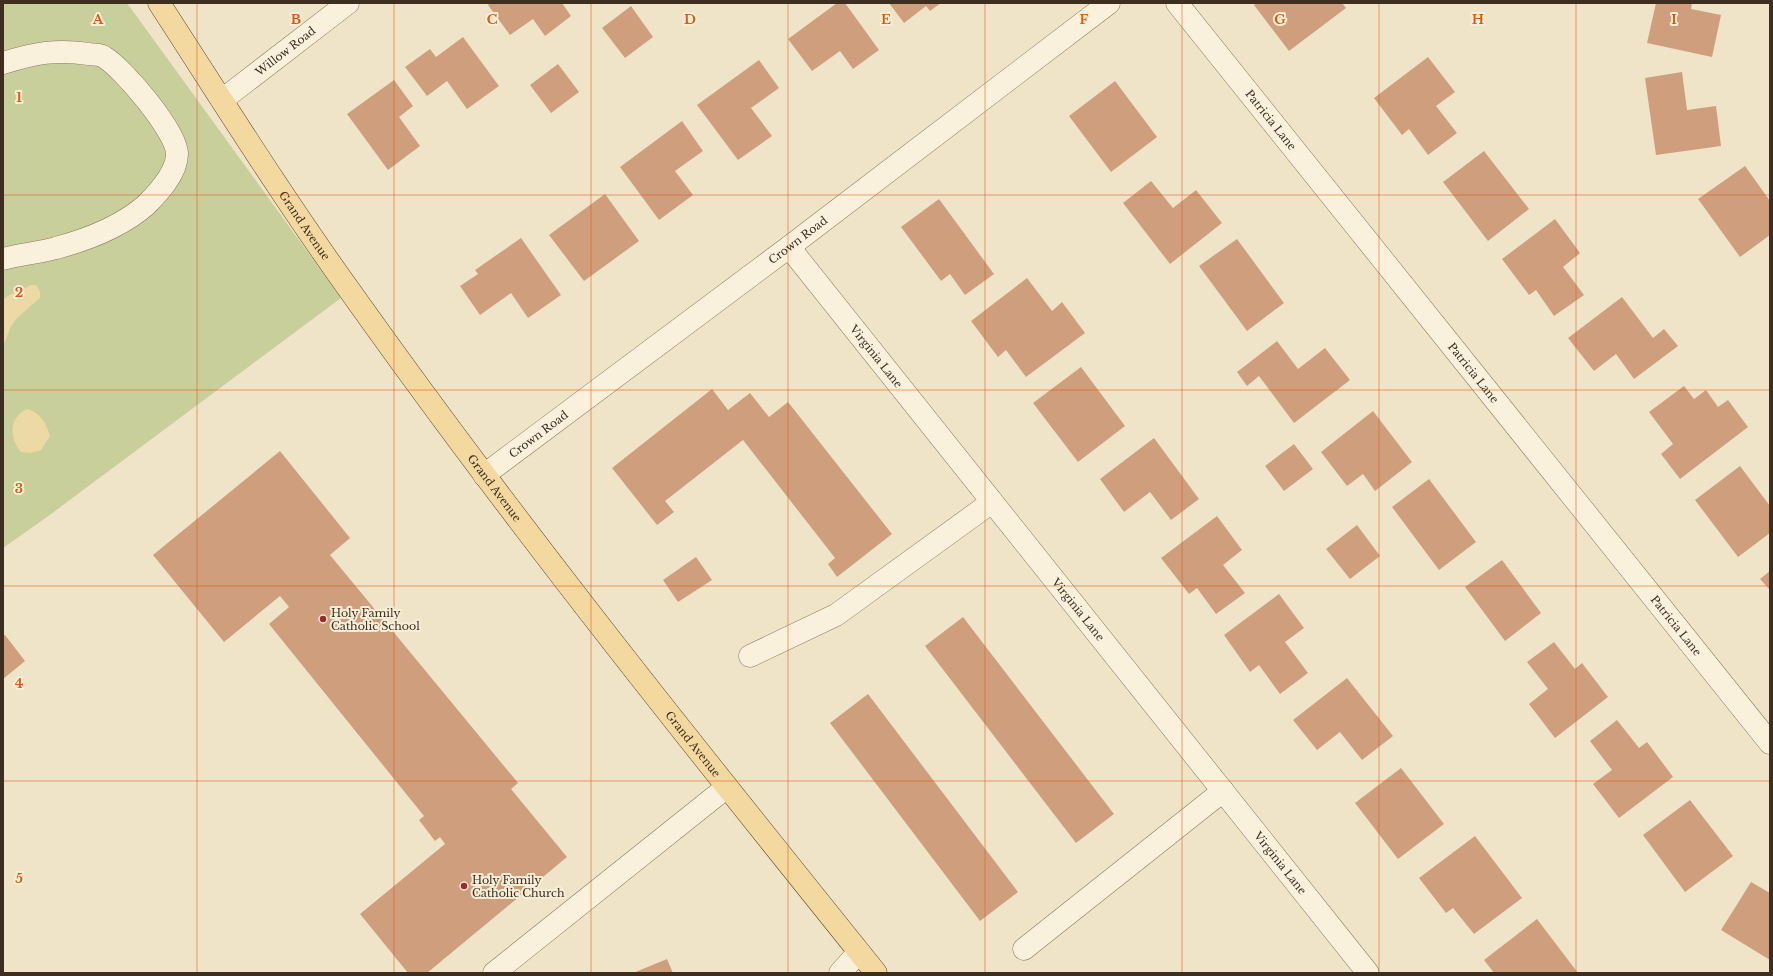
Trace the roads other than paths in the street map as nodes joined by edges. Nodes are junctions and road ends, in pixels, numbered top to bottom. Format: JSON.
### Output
{"nodes":[{"id":1,"x":159,"y":3,"type":"edge"},
{"id":2,"x":348,"y":3,"type":"edge"},
{"id":3,"x":1109,"y":3,"type":"edge"},
{"id":4,"x":1177,"y":3,"type":"edge"},
{"id":5,"x":3,"y":63,"type":"edge"},
{"id":6,"x":222,"y":100,"type":"junction"},
{"id":7,"x":789,"y":247,"type":"junction"},
{"id":8,"x":3,"y":259,"type":"edge"},
{"id":9,"x":484,"y":476,"type":"junction"},
{"id":10,"x":992,"y":502,"type":"junction"},
{"id":11,"x":750,"y":656,"type":"dead end"},
{"id":12,"x":1770,"y":743,"type":"edge"},
{"id":13,"x":727,"y":787,"type":"junction"},
{"id":14,"x":1223,"y":791,"type":"junction"},
{"id":15,"x":1024,"y":949,"type":"dead end"},
{"id":16,"x":859,"y":952,"type":"junction"},
{"id":17,"x":494,"y":973,"type":"edge"},
{"id":18,"x":840,"y":973,"type":"edge"},
{"id":19,"x":876,"y":973,"type":"edge"},
{"id":20,"x":1368,"y":973,"type":"edge"}],
"edges":[{"from":1,"to":6,"type":"main road","name":"Grand Avenue"},
{"from":2,"to":6,"type":"street","name":"Willow Road"},
{"from":3,"to":7,"type":"street","name":"Crown Road"},
{"from":4,"to":12,"type":"street","name":"Patricia Lane"},
{"from":5,"to":8,"type":"street"},
{"from":6,"to":9,"type":"main road","name":"Grand Avenue"},
{"from":7,"to":9,"type":"street","name":"Crown Road"},
{"from":7,"to":10,"type":"street","name":"Virginia Lane"},
{"from":9,"to":13,"type":"main road","name":"Grand Avenue"},
{"from":10,"to":11,"type":"street"},
{"from":10,"to":14,"type":"street","name":"Virginia Lane"},
{"from":13,"to":16,"type":"main road","name":"Grand Avenue"},
{"from":13,"to":17,"type":"street"},
{"from":14,"to":15,"type":"street"},
{"from":14,"to":20,"type":"street","name":"Virginia Lane"},
{"from":16,"to":18,"type":"street"},
{"from":16,"to":19,"type":"main road","name":"Grand Avenue"}]}
